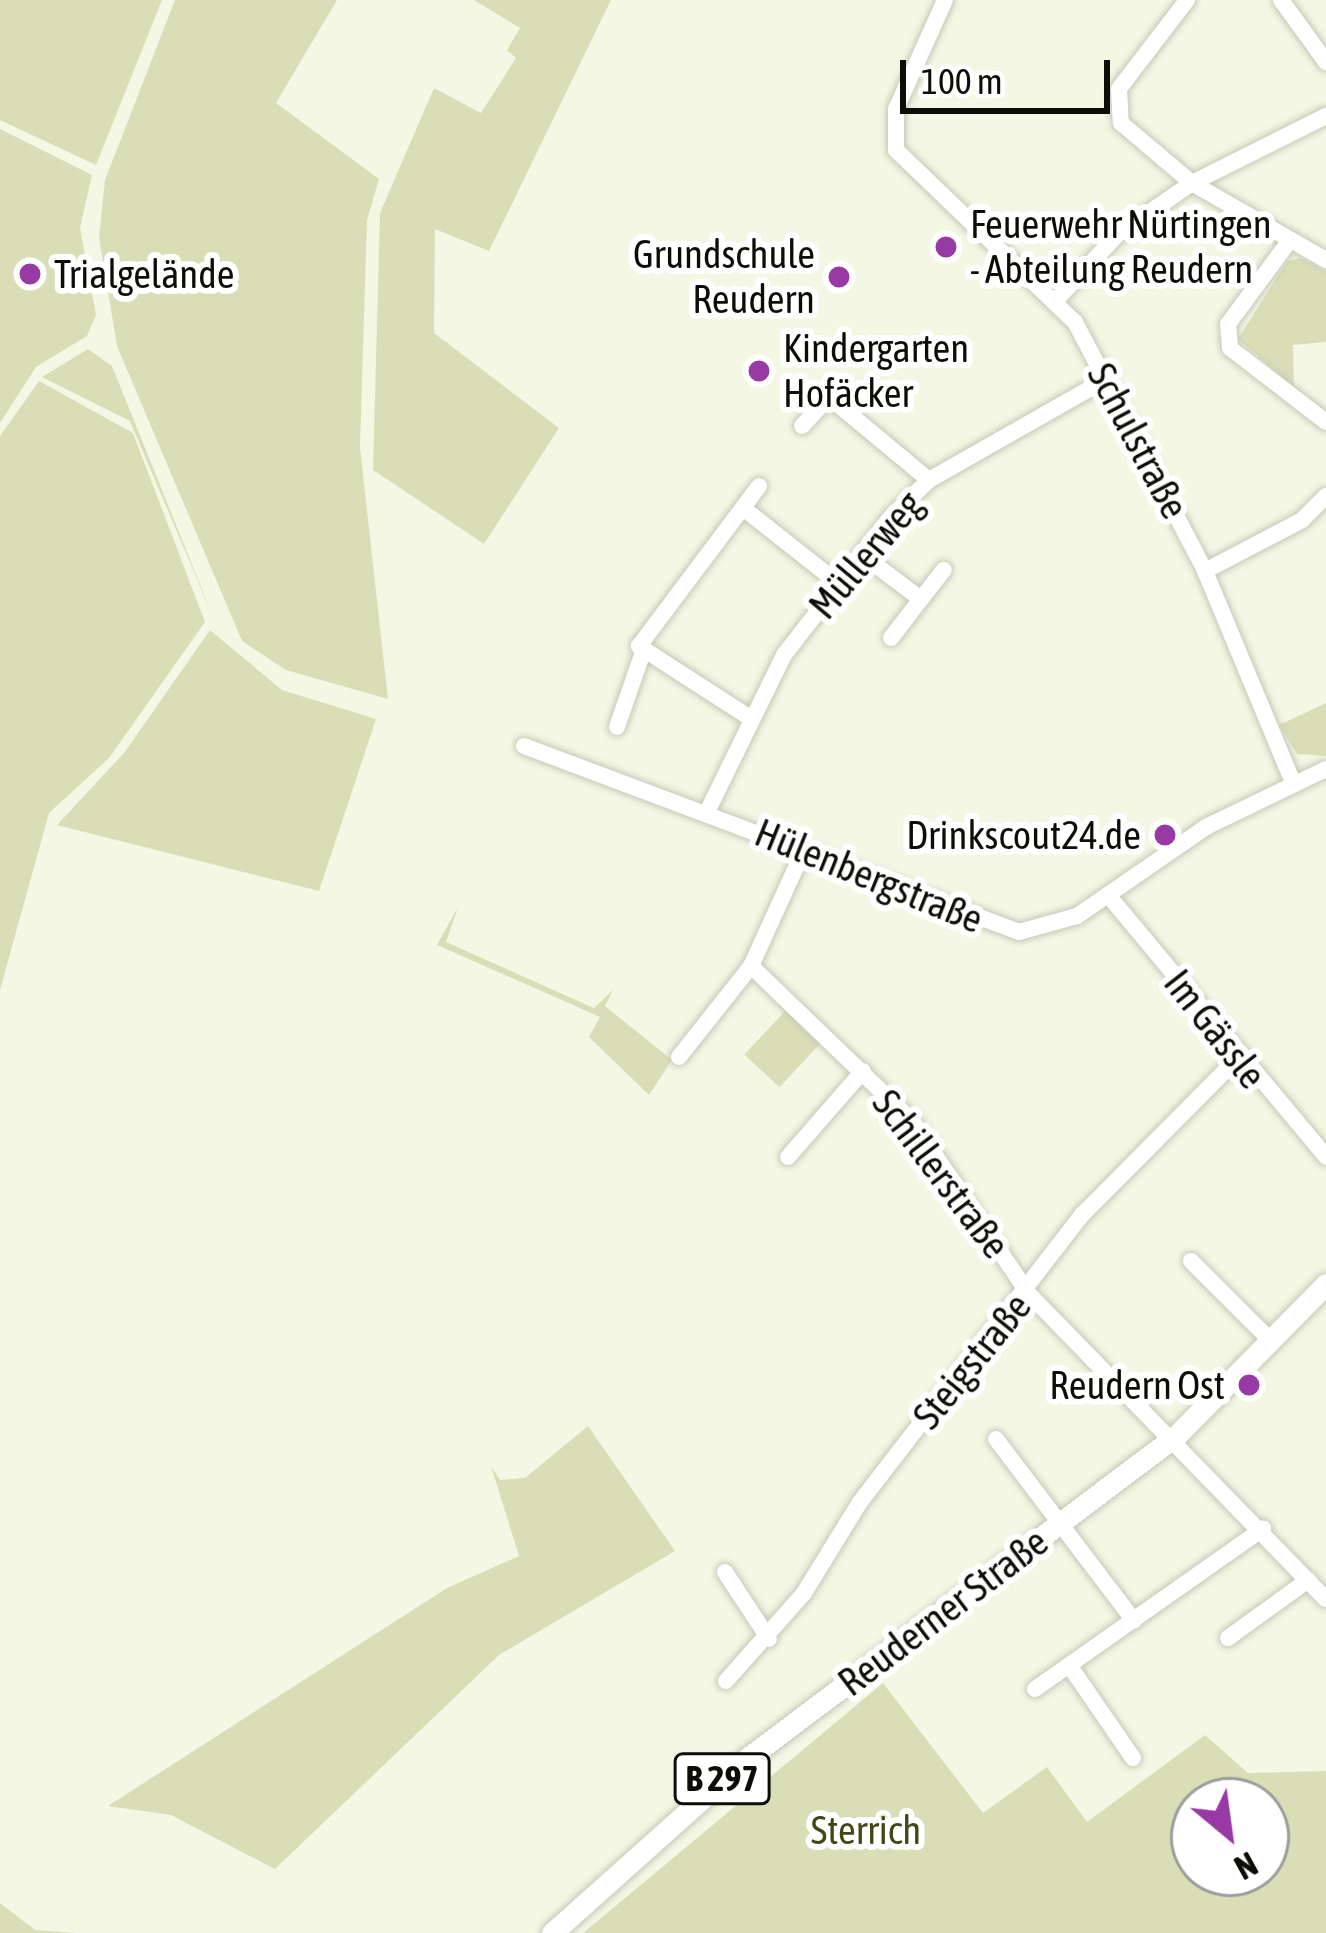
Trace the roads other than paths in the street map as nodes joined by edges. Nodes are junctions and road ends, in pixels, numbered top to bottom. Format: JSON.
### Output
{"nodes":[{"id":1,"x":945,"y":0,"type":"edge"},
{"id":2,"x":1186,"y":0,"type":"edge"},
{"id":3,"x":1281,"y":0,"type":"edge"},
{"id":4,"x":1326,"y":62,"type":"edge"},
{"id":5,"x":1326,"y":116,"type":"edge"},
{"id":6,"x":1192,"y":183,"type":"junction"},
{"id":7,"x":1290,"y":240,"type":"junction"},
{"id":8,"x":1326,"y":260,"type":"edge"},
{"id":9,"x":1057,"y":299,"type":"junction"},
{"id":10,"x":1107,"y":380,"type":"junction"},
{"id":11,"x":1326,"y":422,"type":"edge"},
{"id":12,"x":802,"y":426,"type":"dead end"},
{"id":13,"x":929,"y":480,"type":"junction"},
{"id":14,"x":759,"y":486,"type":"dead end"},
{"id":15,"x":1326,"y":496,"type":"edge"},
{"id":16,"x":743,"y":508,"type":"junction"},
{"id":17,"x":861,"y":554,"type":"junction"},
{"id":18,"x":944,"y":570,"type":"dead end"},
{"id":19,"x":1205,"y":571,"type":"junction"},
{"id":20,"x":838,"y":583,"type":"junction"},
{"id":21,"x":921,"y":599,"type":"junction"},
{"id":22,"x":891,"y":638,"type":"dead end"},
{"id":23,"x":644,"y":649,"type":"junction"},
{"id":24,"x":747,"y":716,"type":"junction"},
{"id":25,"x":616,"y":727,"type":"dead end"},
{"id":26,"x":524,"y":746,"type":"dead end"},
{"id":27,"x":1326,"y":769,"type":"edge"},
{"id":28,"x":1292,"y":780,"type":"junction"},
{"id":29,"x":708,"y":810,"type":"junction"},
{"id":30,"x":802,"y":854,"type":"junction"},
{"id":31,"x":1108,"y":895,"type":"junction"},
{"id":32,"x":752,"y":966,"type":"junction"},
{"id":33,"x":679,"y":1057,"type":"dead end"},
{"id":34,"x":1238,"y":1058,"type":"junction"},
{"id":35,"x":863,"y":1071,"type":"junction"},
{"id":36,"x":788,"y":1157,"type":"dead end"},
{"id":37,"x":1326,"y":1157,"type":"edge"},
{"id":38,"x":1191,"y":1261,"type":"dead end"},
{"id":39,"x":1326,"y":1284,"type":"edge"},
{"id":40,"x":1028,"y":1293,"type":"junction"},
{"id":41,"x":1271,"y":1340,"type":"junction"},
{"id":42,"x":1178,"y":1436,"type":"junction"},
{"id":43,"x":996,"y":1439,"type":"dead end"},
{"id":44,"x":1063,"y":1522,"type":"junction"},
{"id":45,"x":1263,"y":1529,"type":"junction"},
{"id":46,"x":725,"y":1572,"type":"dead end"},
{"id":47,"x":1308,"y":1580,"type":"junction"},
{"id":48,"x":1326,"y":1599,"type":"edge"},
{"id":49,"x":1134,"y":1621,"type":"junction"},
{"id":50,"x":1228,"y":1638,"type":"dead end"},
{"id":51,"x":769,"y":1639,"type":"junction"},
{"id":52,"x":1069,"y":1666,"type":"junction"},
{"id":53,"x":726,"y":1681,"type":"dead end"},
{"id":54,"x":1036,"y":1689,"type":"dead end"},
{"id":55,"x":1133,"y":1758,"type":"dead end"},
{"id":56,"x":552,"y":1933,"type":"edge"}],
"edges":[{"from":1,"to":9,"type":"street","name":"Schulstraße"},
{"from":2,"to":6,"type":"street"},
{"from":3,"to":4,"type":"street"},
{"from":5,"to":6,"type":"street"},
{"from":6,"to":7,"type":"street"},
{"from":6,"to":9,"type":"street"},
{"from":7,"to":8,"type":"street"},
{"from":7,"to":11,"type":"street"},
{"from":9,"to":10,"type":"street","name":"Schulstraße"},
{"from":10,"to":13,"type":"street","name":"Müllerweg"},
{"from":10,"to":19,"type":"street","name":"Schulstraße"},
{"from":12,"to":13,"type":"street"},
{"from":13,"to":17,"type":"street","name":"Müllerweg"},
{"from":14,"to":16,"type":"street"},
{"from":15,"to":19,"type":"street"},
{"from":16,"to":20,"type":"street"},
{"from":16,"to":23,"type":"street"},
{"from":17,"to":20,"type":"street","name":"Müllerweg"},
{"from":17,"to":21,"type":"street"},
{"from":18,"to":21,"type":"street"},
{"from":19,"to":28,"type":"street","name":"Schulstraße"},
{"from":20,"to":24,"type":"street","name":"Müllerweg"},
{"from":21,"to":22,"type":"street"},
{"from":23,"to":24,"type":"street"},
{"from":23,"to":25,"type":"street"},
{"from":24,"to":29,"type":"street","name":"Müllerweg"},
{"from":26,"to":29,"type":"street","name":"Hülenbergstraße"},
{"from":27,"to":28,"type":"street","name":"Hülenbergstraße"},
{"from":28,"to":31,"type":"street","name":"Hülenbergstraße"},
{"from":29,"to":30,"type":"street","name":"Hülenbergstraße"},
{"from":30,"to":31,"type":"street","name":"Hülenbergstraße"},
{"from":30,"to":32,"type":"street"},
{"from":31,"to":34,"type":"street","name":"Im Gässle"},
{"from":32,"to":33,"type":"street"},
{"from":32,"to":35,"type":"street","name":"Schillerstraße"},
{"from":34,"to":37,"type":"street","name":"Im Gässle"},
{"from":34,"to":40,"type":"street","name":"Steigstraße"},
{"from":35,"to":36,"type":"street"},
{"from":35,"to":40,"type":"street","name":"Schillerstraße"},
{"from":38,"to":41,"type":"street"},
{"from":39,"to":41,"type":"main road","name":"Reuderner Straße","number":"B 297"},
{"from":40,"to":42,"type":"street","name":"Schillerstraße"},
{"from":40,"to":51,"type":"street","name":"Steigstraße"},
{"from":41,"to":42,"type":"main road","name":"Reuderner Straße","number":"B 297"},
{"from":42,"to":44,"type":"main road","name":"Reuderner Straße","number":"B 297"},
{"from":42,"to":45,"type":"street","name":"Schillerstraße"},
{"from":43,"to":44,"type":"street"},
{"from":44,"to":49,"type":"street"},
{"from":44,"to":56,"type":"main road","name":"Reuderner Straße","number":"B 297"},
{"from":45,"to":47,"type":"street","name":"Schillerstraße"},
{"from":45,"to":49,"type":"street"},
{"from":46,"to":51,"type":"street"},
{"from":47,"to":48,"type":"street","name":"Schillerstraße"},
{"from":47,"to":50,"type":"street"},
{"from":49,"to":52,"type":"street"},
{"from":51,"to":53,"type":"street","name":"Steigstraße"},
{"from":52,"to":54,"type":"street"},
{"from":52,"to":55,"type":"street"}]}
